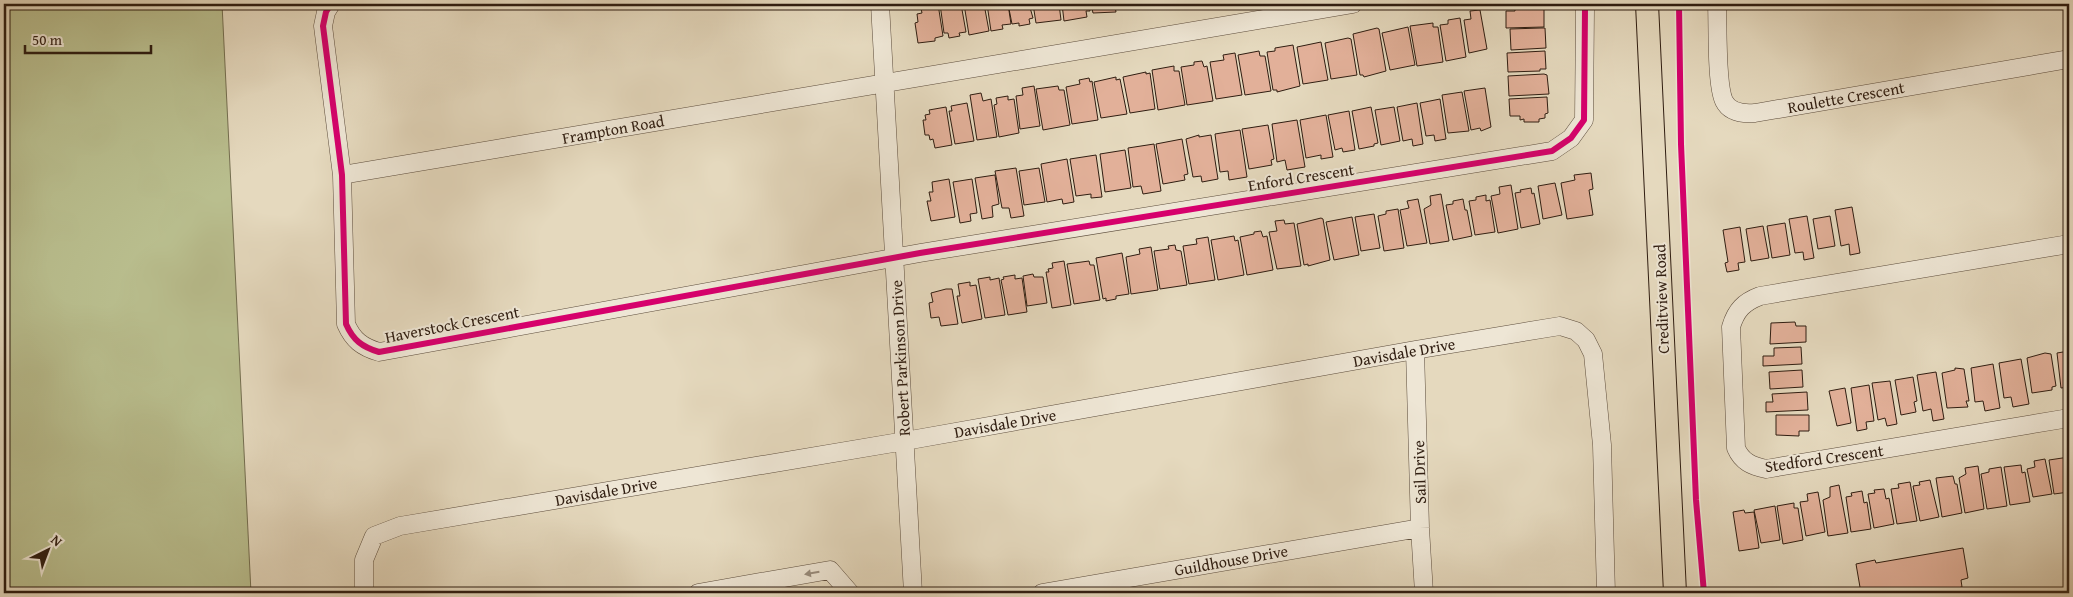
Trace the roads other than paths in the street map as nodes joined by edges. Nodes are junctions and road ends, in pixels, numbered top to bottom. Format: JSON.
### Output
{"nodes":[{"id":1,"x":332,"y":4,"type":"edge"},
{"id":2,"x":880,"y":4,"type":"edge"},
{"id":3,"x":1353,"y":4,"type":"edge"},
{"id":4,"x":1583,"y":4,"type":"edge"},
{"id":5,"x":1647,"y":4,"type":"edge"},
{"id":6,"x":1717,"y":4,"type":"edge"},
{"id":7,"x":2069,"y":59,"type":"edge"},
{"id":8,"x":884,"y":83,"type":"junction"},
{"id":9,"x":342,"y":174,"type":"junction"},
{"id":10,"x":2069,"y":244,"type":"edge"},
{"id":11,"x":894,"y":258,"type":"junction"},
{"id":12,"x":1415,"y":350,"type":"junction"},
{"id":13,"x":2069,"y":418,"type":"edge"},
{"id":14,"x":905,"y":441,"type":"junction"},
{"id":15,"x":1420,"y":528,"type":"junction"},
{"id":16,"x":364,"y":593,"type":"edge"},
{"id":17,"x":698,"y":593,"type":"edge"},
{"id":18,"x":850,"y":593,"type":"edge"},
{"id":19,"x":914,"y":593,"type":"edge"},
{"id":20,"x":1042,"y":593,"type":"edge"},
{"id":21,"x":1424,"y":593,"type":"edge"},
{"id":22,"x":1606,"y":593,"type":"edge"},
{"id":23,"x":1675,"y":593,"type":"edge"}],
"edges":[{"from":1,"to":9,"type":"street","name":"Haverstock Crescent"},
{"from":2,"to":8,"type":"street","name":"Robert Parkinson Drive"},
{"from":3,"to":8,"type":"street"},
{"from":4,"to":11,"type":"street","name":"Enford Crescent"},
{"from":5,"to":23,"type":"main road","name":"Creditview Road"},
{"from":6,"to":7,"type":"street","name":"Roulette Crescent"},
{"from":8,"to":9,"type":"street","name":"Frampton Road"},
{"from":8,"to":11,"type":"street","name":"Robert Parkinson Drive"},
{"from":9,"to":11,"type":"street","name":"Haverstock Crescent"},
{"from":10,"to":13,"type":"street","name":"Stedford Crescent"},
{"from":11,"to":14,"type":"street","name":"Robert Parkinson Drive"},
{"from":12,"to":14,"type":"street","name":"Davisdale Drive"},
{"from":12,"to":15,"type":"street","name":"Sail Drive"},
{"from":12,"to":22,"type":"street","name":"Davisdale Drive"},
{"from":14,"to":16,"type":"street","name":"Davisdale Drive"},
{"from":14,"to":19,"type":"street","name":"Robert Parkinson Drive"},
{"from":15,"to":20,"type":"street","name":"Guildhouse Drive"},
{"from":15,"to":21,"type":"street","name":"Sail Drive"},
{"from":18,"to":17,"type":"street","one_way":true}]}
